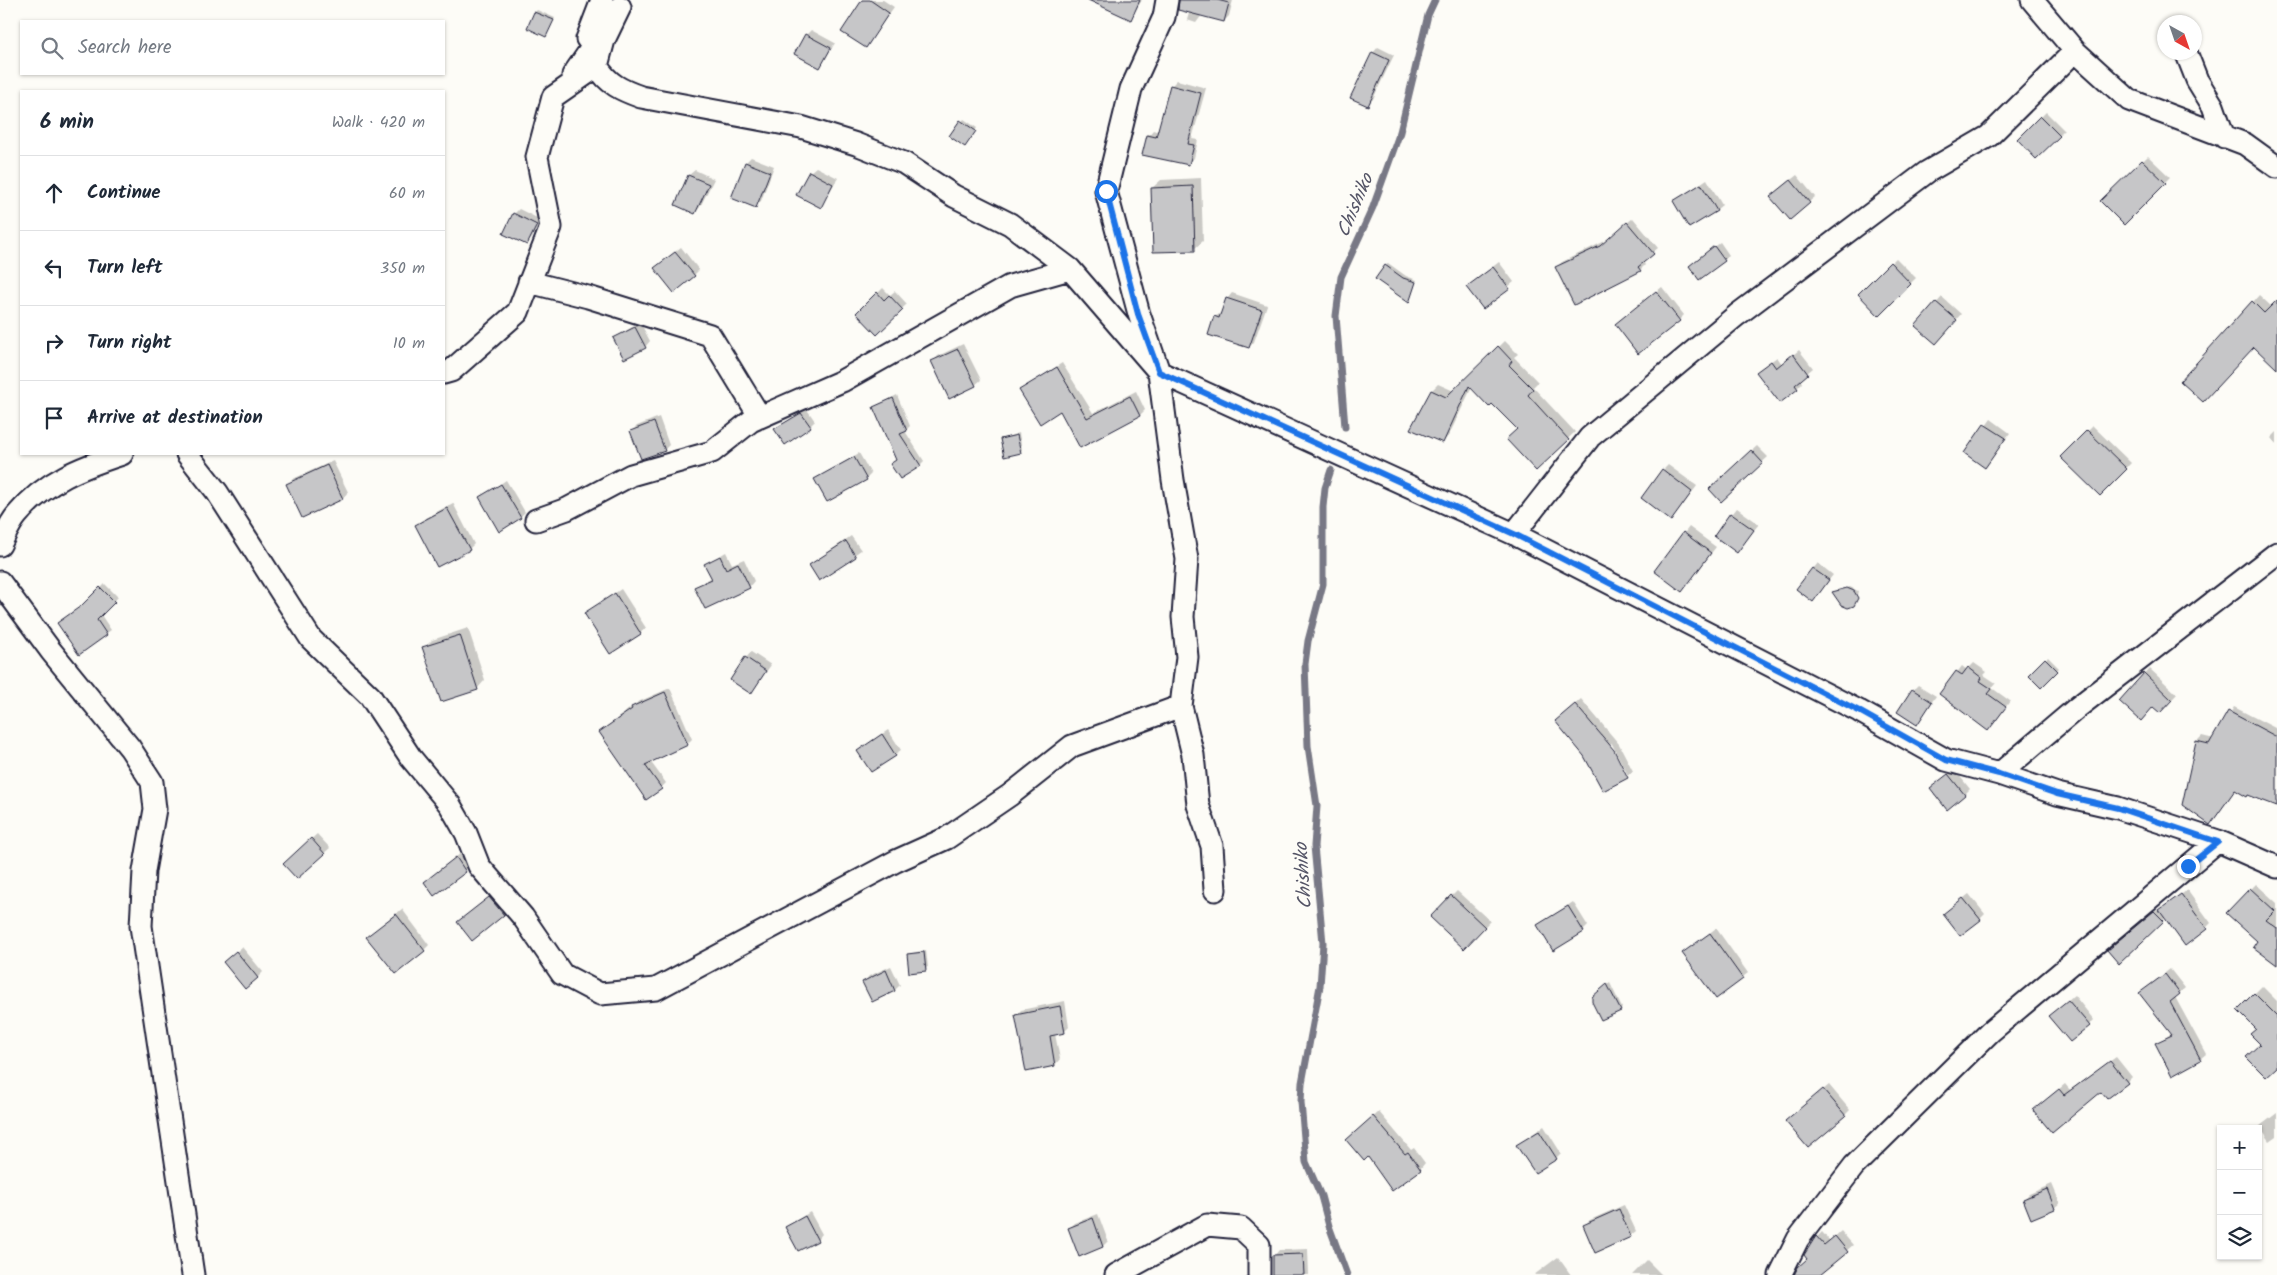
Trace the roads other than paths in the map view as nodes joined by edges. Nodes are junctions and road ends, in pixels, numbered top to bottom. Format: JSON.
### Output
{"nodes":[{"id":1,"x":602,"y":0,"type":"edge"},
{"id":2,"x":1167,"y":0,"type":"edge"},
{"id":3,"x":2032,"y":0,"type":"edge"},
{"id":4,"x":2075,"y":51,"type":"junction"},
{"id":5,"x":2189,"y":60,"type":"edge"},
{"id":6,"x":596,"y":66,"type":"junction"},
{"id":7,"x":2224,"y":137,"type":"junction"},
{"id":8,"x":2277,"y":166,"type":"edge"},
{"id":9,"x":1070,"y":269,"type":"junction"},
{"id":10,"x":529,"y":282,"type":"junction"},
{"id":11,"x":1159,"y":372,"type":"junction"},
{"id":12,"x":445,"y":373,"type":"edge"},
{"id":13,"x":760,"y":417,"type":"junction"},
{"id":14,"x":119,"y":455,"type":"edge"},
{"id":15,"x":188,"y":455,"type":"edge"},
{"id":16,"x":536,"y":520,"type":"dead end"},
{"id":17,"x":1514,"y":534,"type":"junction"},
{"id":18,"x":0,"y":545,"type":"edge"},
{"id":19,"x":2277,"y":552,"type":"edge"},
{"id":20,"x":0,"y":582,"type":"edge"},
{"id":21,"x":1181,"y":706,"type":"junction"},
{"id":22,"x":1999,"y":774,"type":"junction"},
{"id":23,"x":2218,"y":842,"type":"junction"},
{"id":24,"x":2277,"y":867,"type":"edge"},
{"id":25,"x":1215,"y":890,"type":"dead end"},
{"id":26,"x":194,"y":1275,"type":"edge"},
{"id":27,"x":1116,"y":1275,"type":"edge"},
{"id":28,"x":1259,"y":1275,"type":"edge"},
{"id":29,"x":1780,"y":1275,"type":"edge"}],
"edges":[{"from":1,"to":6,"type":"street"},
{"from":2,"to":11,"type":"street"},
{"from":3,"to":4,"type":"street"},
{"from":4,"to":7,"type":"street"},
{"from":4,"to":17,"type":"street"},
{"from":5,"to":7,"type":"street"},
{"from":6,"to":9,"type":"street"},
{"from":6,"to":10,"type":"street"},
{"from":7,"to":8,"type":"street"},
{"from":9,"to":11,"type":"street"},
{"from":9,"to":13,"type":"street"},
{"from":10,"to":12,"type":"street"},
{"from":10,"to":13,"type":"street"},
{"from":11,"to":17,"type":"street"},
{"from":11,"to":21,"type":"street"},
{"from":13,"to":16,"type":"street"},
{"from":14,"to":18,"type":"street"},
{"from":15,"to":21,"type":"street"},
{"from":17,"to":22,"type":"street"},
{"from":19,"to":22,"type":"street"},
{"from":20,"to":26,"type":"street"},
{"from":21,"to":25,"type":"street"},
{"from":22,"to":23,"type":"street"},
{"from":23,"to":24,"type":"street"},
{"from":23,"to":29,"type":"street"},
{"from":27,"to":28,"type":"street"}]}
